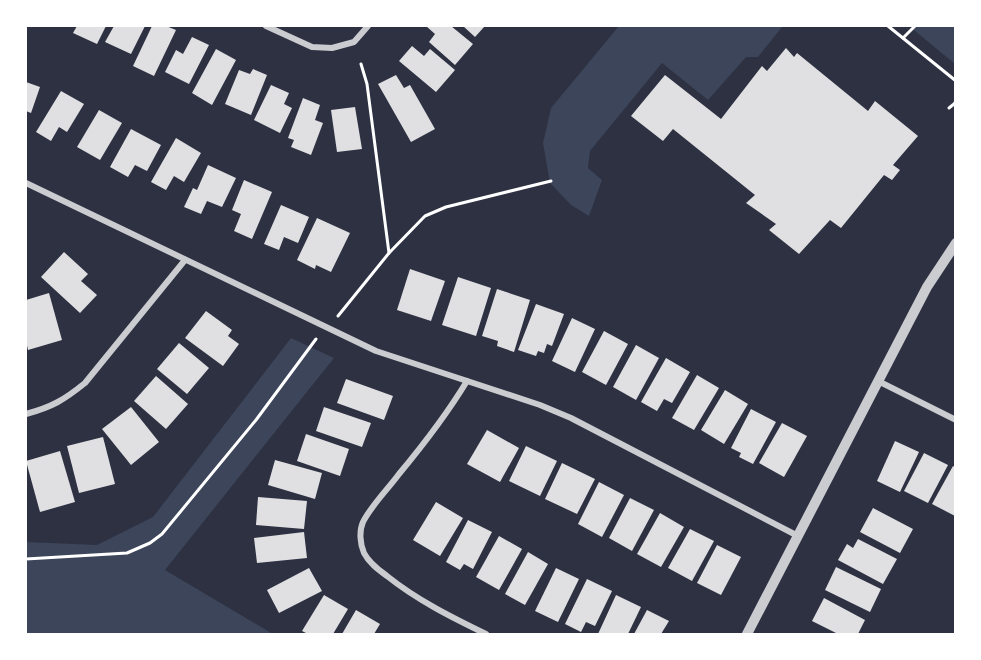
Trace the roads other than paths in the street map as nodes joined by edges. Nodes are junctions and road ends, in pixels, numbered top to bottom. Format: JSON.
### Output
{"nodes":[{"id":1,"x":266,"y":26,"type":"edge"},
{"id":2,"x":368,"y":26,"type":"edge"},
{"id":3,"x":26,"y":183,"type":"edge"},
{"id":4,"x":956,"y":243,"type":"edge"},
{"id":5,"x":185,"y":260,"type":"junction"},
{"id":6,"x":467,"y":381,"type":"junction"},
{"id":7,"x":878,"y":381,"type":"junction"},
{"id":8,"x":26,"y":414,"type":"edge"},
{"id":9,"x":956,"y":420,"type":"edge"},
{"id":10,"x":799,"y":536,"type":"junction"},
{"id":11,"x":486,"y":634,"type":"edge"},
{"id":12,"x":747,"y":634,"type":"edge"}],
"edges":[{"from":1,"to":2,"type":"street"},
{"from":3,"to":5,"type":"street"},
{"from":4,"to":7,"type":"street"},
{"from":5,"to":6,"type":"street"},
{"from":5,"to":8,"type":"street"},
{"from":6,"to":10,"type":"street"},
{"from":6,"to":11,"type":"street"},
{"from":7,"to":9,"type":"street"},
{"from":7,"to":10,"type":"street"},
{"from":10,"to":12,"type":"street"}]}
